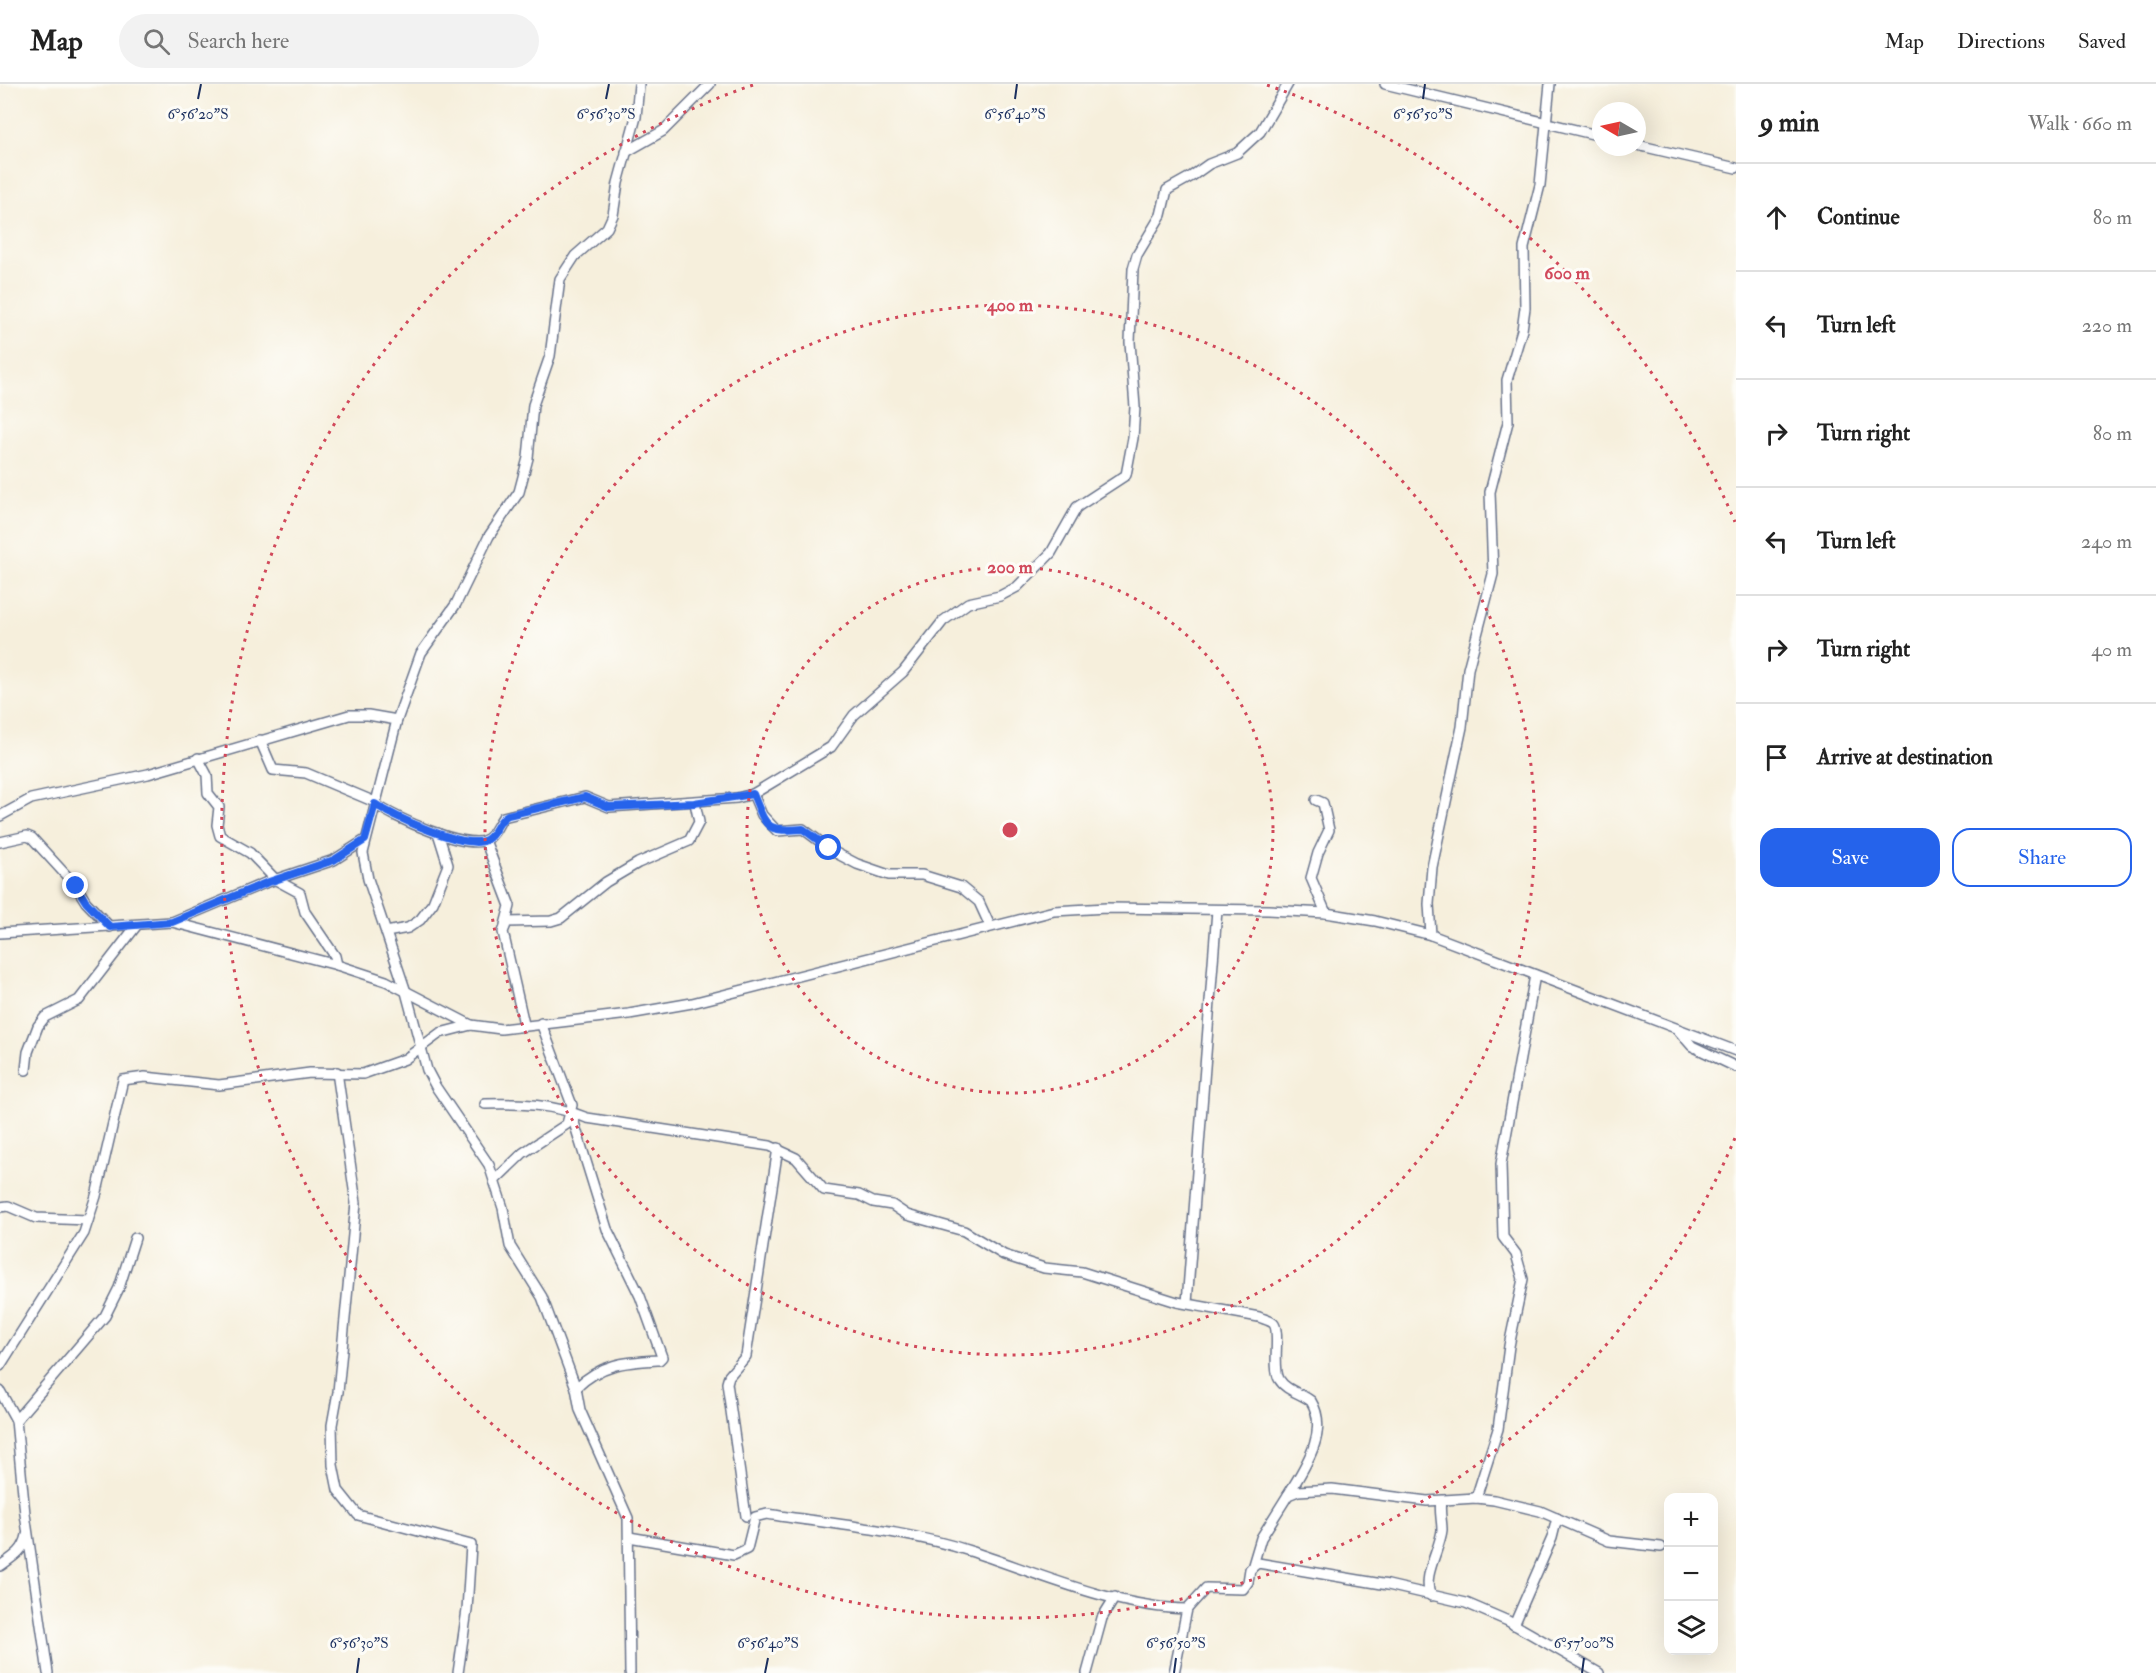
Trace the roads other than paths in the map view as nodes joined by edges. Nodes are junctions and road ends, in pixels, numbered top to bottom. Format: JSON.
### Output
{"nodes":[{"id":1,"x":639,"y":84,"type":"edge"},
{"id":2,"x":710,"y":84,"type":"edge"},
{"id":3,"x":1287,"y":84,"type":"edge"},
{"id":4,"x":1385,"y":84,"type":"edge"},
{"id":5,"x":1550,"y":84,"type":"edge"},
{"id":6,"x":1545,"y":122,"type":"junction"},
{"id":7,"x":1592,"y":134,"type":"edge"},
{"id":8,"x":1646,"y":147,"type":"edge"},
{"id":9,"x":626,"y":152,"type":"junction"},
{"id":10,"x":1736,"y":168,"type":"edge"},
{"id":11,"x":397,"y":720,"type":"junction"},
{"id":12,"x":260,"y":740,"type":"junction"},
{"id":13,"x":198,"y":758,"type":"junction"},
{"id":14,"x":753,"y":794,"type":"junction"},
{"id":15,"x":1316,"y":800,"type":"dead end"},
{"id":16,"x":375,"y":803,"type":"junction"},
{"id":17,"x":694,"y":803,"type":"junction"},
{"id":18,"x":0,"y":816,"type":"edge"},
{"id":19,"x":438,"y":833,"type":"junction"},
{"id":20,"x":365,"y":840,"type":"junction"},
{"id":21,"x":485,"y":840,"type":"junction"},
{"id":22,"x":0,"y":842,"type":"edge"},
{"id":23,"x":276,"y":880,"type":"junction"},
{"id":24,"x":1217,"y":910,"type":"junction"},
{"id":25,"x":1326,"y":913,"type":"junction"},
{"id":26,"x":172,"y":922,"type":"junction"},
{"id":27,"x":137,"y":925,"type":"junction"},
{"id":28,"x":990,"y":926,"type":"junction"},
{"id":29,"x":110,"y":927,"type":"junction"},
{"id":30,"x":505,"y":927,"type":"junction"},
{"id":31,"x":386,"y":932,"type":"junction"},
{"id":32,"x":0,"y":933,"type":"edge"},
{"id":33,"x":1431,"y":935,"type":"junction"},
{"id":34,"x":337,"y":965,"type":"junction"},
{"id":35,"x":1535,"y":975,"type":"junction"},
{"id":36,"x":406,"y":992,"type":"junction"},
{"id":37,"x":541,"y":1023,"type":"junction"},
{"id":38,"x":524,"y":1024,"type":"junction"},
{"id":39,"x":471,"y":1025,"type":"junction"},
{"id":40,"x":1678,"y":1030,"type":"junction"},
{"id":41,"x":420,"y":1048,"type":"junction"},
{"id":42,"x":1736,"y":1051,"type":"edge"},
{"id":43,"x":1736,"y":1067,"type":"edge"},
{"id":44,"x":26,"y":1070,"type":"dead end"},
{"id":45,"x":337,"y":1072,"type":"junction"},
{"id":46,"x":484,"y":1104,"type":"dead end"},
{"id":47,"x":572,"y":1114,"type":"junction"},
{"id":48,"x":778,"y":1148,"type":"junction"},
{"id":49,"x":494,"y":1181,"type":"junction"},
{"id":50,"x":0,"y":1207,"type":"edge"},
{"id":51,"x":88,"y":1220,"type":"junction"},
{"id":52,"x":135,"y":1239,"type":"dead end"},
{"id":53,"x":1187,"y":1303,"type":"junction"},
{"id":54,"x":0,"y":1366,"type":"edge"},
{"id":55,"x":576,"y":1388,"type":"junction"},
{"id":56,"x":0,"y":1390,"type":"edge"},
{"id":57,"x":16,"y":1420,"type":"junction"},
{"id":58,"x":1288,"y":1495,"type":"junction"},
{"id":59,"x":1476,"y":1498,"type":"junction"},
{"id":60,"x":1441,"y":1501,"type":"junction"},
{"id":61,"x":746,"y":1515,"type":"dead end"},
{"id":62,"x":1557,"y":1518,"type":"junction"},
{"id":63,"x":28,"y":1530,"type":"junction"},
{"id":64,"x":628,"y":1537,"type":"junction"},
{"id":65,"x":1661,"y":1547,"type":"dead end"},
{"id":66,"x":0,"y":1566,"type":"edge"},
{"id":67,"x":1251,"y":1570,"type":"junction"},
{"id":68,"x":1431,"y":1596,"type":"junction"},
{"id":69,"x":1114,"y":1597,"type":"junction"},
{"id":70,"x":1187,"y":1609,"type":"junction"},
{"id":71,"x":1514,"y":1625,"type":"junction"},
{"id":72,"x":48,"y":1673,"type":"edge"},
{"id":73,"x":458,"y":1673,"type":"edge"},
{"id":74,"x":630,"y":1673,"type":"edge"},
{"id":75,"x":1087,"y":1673,"type":"edge"},
{"id":76,"x":1173,"y":1673,"type":"edge"},
{"id":77,"x":1599,"y":1673,"type":"edge"}],
"edges":[{"from":1,"to":9,"type":"street"},
{"from":2,"to":9,"type":"street"},
{"from":3,"to":14,"type":"street"},
{"from":4,"to":6,"type":"street"},
{"from":5,"to":6,"type":"street"},
{"from":6,"to":7,"type":"street"},
{"from":6,"to":33,"type":"street"},
{"from":8,"to":10,"type":"street"},
{"from":9,"to":11,"type":"street"},
{"from":11,"to":12,"type":"street"},
{"from":11,"to":16,"type":"street"},
{"from":12,"to":13,"type":"street"},
{"from":12,"to":16,"type":"street"},
{"from":13,"to":18,"type":"street"},
{"from":13,"to":23,"type":"street"},
{"from":14,"to":17,"type":"street"},
{"from":14,"to":28,"type":"street"},
{"from":15,"to":25,"type":"street"},
{"from":16,"to":19,"type":"street"},
{"from":16,"to":20,"type":"street"},
{"from":17,"to":21,"type":"street"},
{"from":17,"to":30,"type":"street"},
{"from":19,"to":21,"type":"street"},
{"from":19,"to":31,"type":"street"},
{"from":20,"to":23,"type":"street"},
{"from":20,"to":31,"type":"street"},
{"from":21,"to":30,"type":"street"},
{"from":22,"to":29,"type":"street"},
{"from":23,"to":26,"type":"street"},
{"from":23,"to":34,"type":"street"},
{"from":24,"to":25,"type":"street"},
{"from":24,"to":28,"type":"street"},
{"from":24,"to":53,"type":"street"},
{"from":25,"to":33,"type":"street"},
{"from":26,"to":27,"type":"street"},
{"from":26,"to":34,"type":"street"},
{"from":27,"to":29,"type":"street"},
{"from":27,"to":44,"type":"street"},
{"from":28,"to":37,"type":"street"},
{"from":29,"to":32,"type":"street"},
{"from":30,"to":38,"type":"street"},
{"from":31,"to":36,"type":"street"},
{"from":33,"to":35,"type":"street"},
{"from":34,"to":36,"type":"street"},
{"from":35,"to":40,"type":"street"},
{"from":35,"to":59,"type":"street"},
{"from":36,"to":39,"type":"street"},
{"from":36,"to":41,"type":"street"},
{"from":37,"to":38,"type":"street"},
{"from":37,"to":47,"type":"street"},
{"from":38,"to":39,"type":"street"},
{"from":39,"to":41,"type":"street"},
{"from":40,"to":42,"type":"street"},
{"from":40,"to":43,"type":"street"},
{"from":41,"to":45,"type":"street"},
{"from":41,"to":49,"type":"street"},
{"from":45,"to":51,"type":"street"},
{"from":45,"to":73,"type":"street"},
{"from":46,"to":47,"type":"street"},
{"from":47,"to":48,"type":"street"},
{"from":47,"to":49,"type":"street"},
{"from":47,"to":55,"type":"street"},
{"from":48,"to":53,"type":"street"},
{"from":48,"to":61,"type":"street"},
{"from":49,"to":55,"type":"street"},
{"from":50,"to":51,"type":"street"},
{"from":51,"to":54,"type":"street"},
{"from":52,"to":57,"type":"street"},
{"from":53,"to":58,"type":"street"},
{"from":55,"to":64,"type":"street"},
{"from":56,"to":57,"type":"street"},
{"from":57,"to":63,"type":"street"},
{"from":58,"to":60,"type":"street"},
{"from":58,"to":67,"type":"street"},
{"from":59,"to":60,"type":"street"},
{"from":59,"to":62,"type":"street"},
{"from":60,"to":68,"type":"street"},
{"from":62,"to":65,"type":"street"},
{"from":62,"to":71,"type":"street"},
{"from":63,"to":66,"type":"street"},
{"from":63,"to":72,"type":"street"},
{"from":64,"to":69,"type":"street"},
{"from":64,"to":74,"type":"street"},
{"from":67,"to":68,"type":"street"},
{"from":67,"to":70,"type":"street"},
{"from":68,"to":71,"type":"street"},
{"from":69,"to":70,"type":"street"},
{"from":69,"to":75,"type":"street"},
{"from":70,"to":76,"type":"street"},
{"from":71,"to":77,"type":"street"}]}
